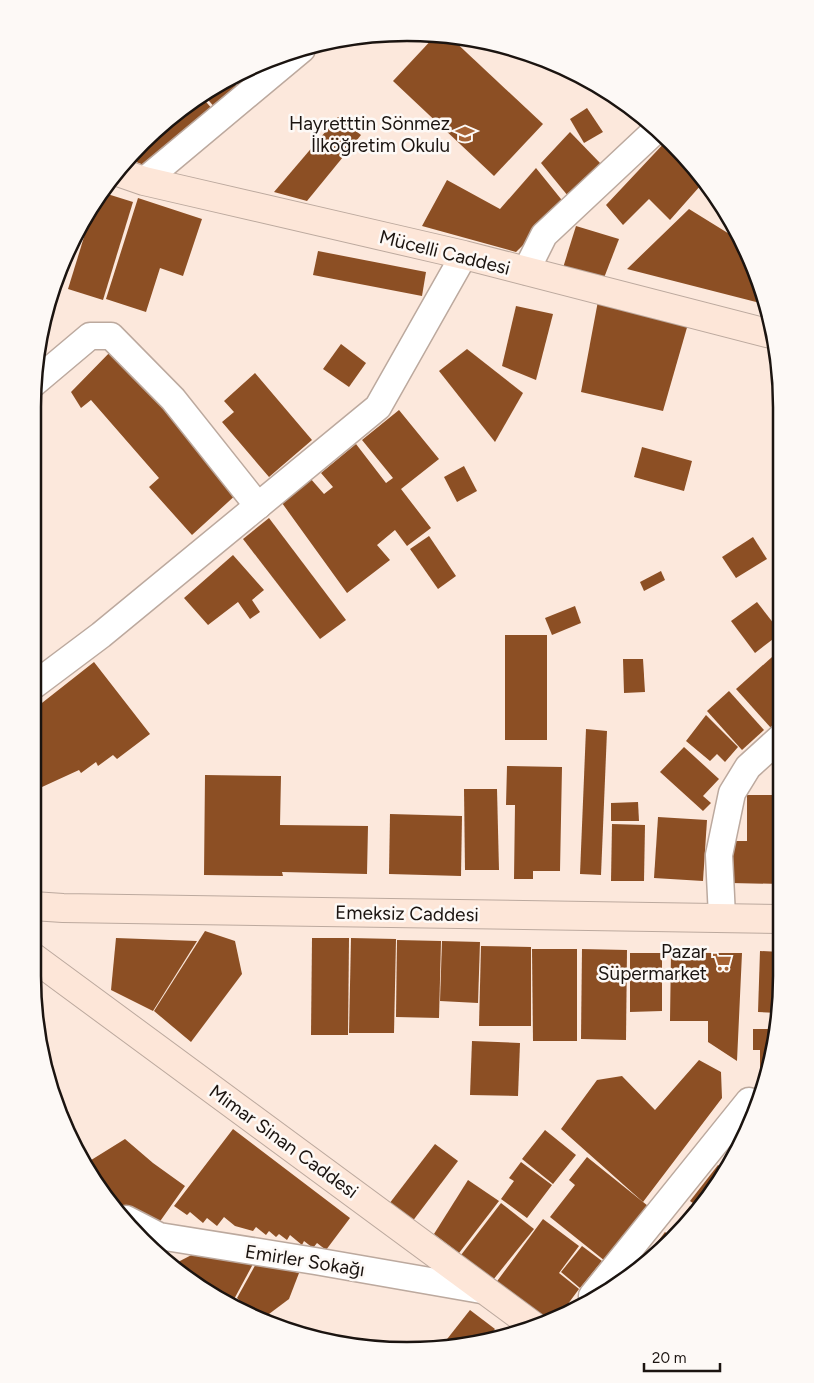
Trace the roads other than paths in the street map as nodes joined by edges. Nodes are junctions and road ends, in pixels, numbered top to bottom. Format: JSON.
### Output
{"nodes":[{"id":1,"x":289,"y":61,"type":"edge"},
{"id":2,"x":651,"y":135,"type":"edge"},
{"id":3,"x":125,"y":174,"type":"edge"},
{"id":4,"x":144,"y":181,"type":"junction"},
{"id":5,"x":464,"y":255,"type":"junction"},
{"id":6,"x":526,"y":271,"type":"junction"},
{"id":7,"x":765,"y":332,"type":"edge"},
{"id":8,"x":43,"y":376,"type":"edge"},
{"id":9,"x":258,"y":506,"type":"junction"},
{"id":10,"x":41,"y":680,"type":"edge"},
{"id":11,"x":773,"y":744,"type":"edge"},
{"id":12,"x":41,"y":907,"type":"edge"},
{"id":13,"x":722,"y":917,"type":"junction"},
{"id":14,"x":773,"y":919,"type":"edge"},
{"id":15,"x":41,"y":964,"type":"edge"},
{"id":16,"x":750,"y":1101,"type":"edge"},
{"id":17,"x":149,"y":1236,"type":"edge"},
{"id":18,"x":160,"y":1244,"type":"edge"},
{"id":19,"x":599,"y":1287,"type":"edge"},
{"id":20,"x":487,"y":1291,"type":"junction"},
{"id":21,"x":527,"y":1321,"type":"edge"}],
"edges":[{"from":1,"to":4,"type":"street"},
{"from":2,"to":6,"type":"street"},
{"from":3,"to":4,"type":"main road","name":"Mücelli Caddesi"},
{"from":4,"to":5,"type":"main road","name":"Mücelli Caddesi"},
{"from":5,"to":6,"type":"main road","name":"Mücelli Caddesi"},
{"from":5,"to":9,"type":"street"},
{"from":6,"to":7,"type":"main road","name":"Mücelli Caddesi"},
{"from":8,"to":9,"type":"street"},
{"from":9,"to":10,"type":"street"},
{"from":11,"to":13,"type":"street"},
{"from":12,"to":13,"type":"main road","name":"Emeksiz Caddesi"},
{"from":13,"to":14,"type":"main road","name":"Emeksiz Caddesi"},
{"from":15,"to":20,"type":"main road","name":"Mimar Sinan Caddesi"},
{"from":16,"to":19,"type":"street"},
{"from":17,"to":18,"type":"street","name":"Emirler Sokağı"},
{"from":18,"to":20,"type":"street","name":"Emirler Sokağı"},
{"from":20,"to":21,"type":"main road","name":"Mimar Sinan Caddesi"}]}
